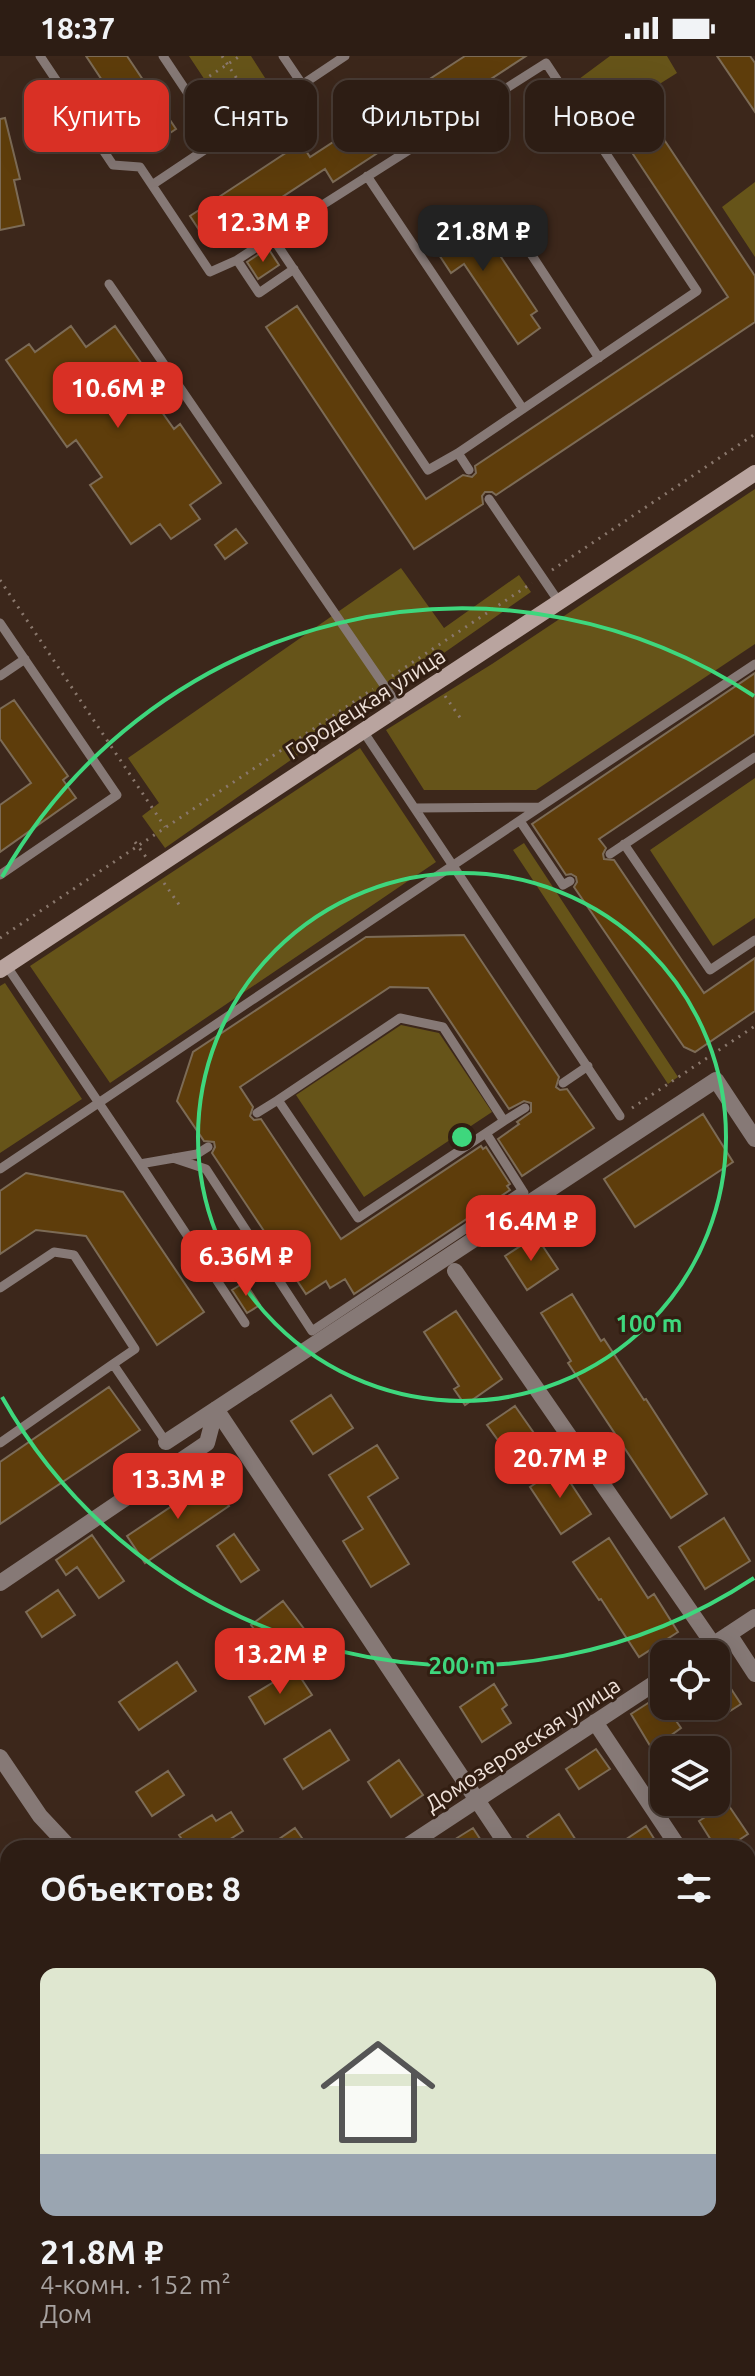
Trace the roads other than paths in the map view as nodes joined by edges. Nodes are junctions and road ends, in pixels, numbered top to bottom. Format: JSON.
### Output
{"nodes":[{"id":1,"x":40,"y":56,"type":"edge"},
{"id":2,"x":163,"y":56,"type":"edge"},
{"id":3,"x":283,"y":56,"type":"edge"},
{"id":4,"x":345,"y":56,"type":"edge"},
{"id":5,"x":299,"y":80,"type":"edge"},
{"id":6,"x":308,"y":80,"type":"edge"},
{"id":7,"x":185,"y":89,"type":"edge"},
{"id":8,"x":201,"y":152,"type":"edge"},
{"id":9,"x":367,"y":176,"type":"junction"},
{"id":10,"x":152,"y":185,"type":"junction"},
{"id":11,"x":516,"y":231,"type":"dead end"},
{"id":12,"x":272,"y":237,"type":"junction"},
{"id":13,"x":237,"y":260,"type":"junction"},
{"id":14,"x":294,"y":269,"type":"junction"},
{"id":15,"x":109,"y":284,"type":"dead end"},
{"id":16,"x":599,"y":358,"type":"junction"},
{"id":17,"x":523,"y":409,"type":"junction"},
{"id":18,"x":458,"y":453,"type":"junction"},
{"id":19,"x":469,"y":470,"type":"dead end"},
{"id":20,"x":755,"y":473,"type":"edge"},
{"id":21,"x":489,"y":499,"type":"dead end"},
{"id":22,"x":559,"y":602,"type":"junction"},
{"id":23,"x":0,"y":623,"type":"edge"},
{"id":24,"x":25,"y":659,"type":"junction"},
{"id":25,"x":755,"y":664,"type":"edge"},
{"id":26,"x":0,"y":676,"type":"edge"},
{"id":27,"x":399,"y":707,"type":"junction"},
{"id":28,"x":363,"y":731,"type":"junction"},
{"id":29,"x":755,"y":757,"type":"edge"},
{"id":30,"x":540,"y":807,"type":"junction"},
{"id":31,"x":415,"y":808,"type":"junction"},
{"id":32,"x":520,"y":821,"type":"junction"},
{"id":33,"x":624,"y":844,"type":"junction"},
{"id":34,"x":610,"y":854,"type":"dead end"},
{"id":35,"x":453,"y":865,"type":"junction"},
{"id":36,"x":0,"y":875,"type":"edge"},
{"id":37,"x":570,"y":881,"type":"dead end"},
{"id":38,"x":755,"y":940,"type":"edge"},
{"id":39,"x":3,"y":968,"type":"edge"},
{"id":40,"x":588,"y":1066,"type":"junction"},
{"id":41,"x":563,"y":1083,"type":"dead end"},
{"id":42,"x":278,"y":1100,"type":"junction"},
{"id":43,"x":100,"y":1104,"type":"junction"},
{"id":44,"x":525,"y":1108,"type":"dead end"},
{"id":45,"x":257,"y":1113,"type":"dead end"},
{"id":46,"x":620,"y":1116,"type":"road end"},
{"id":47,"x":504,"y":1121,"type":"junction"},
{"id":48,"x":486,"y":1133,"type":"junction"},
{"id":49,"x":755,"y":1139,"type":"edge"},
{"id":50,"x":208,"y":1147,"type":"dead end"},
{"id":51,"x":173,"y":1158,"type":"junction"},
{"id":52,"x":140,"y":1164,"type":"junction"},
{"id":53,"x":0,"y":1169,"type":"edge"},
{"id":54,"x":526,"y":1196,"type":"junction"},
{"id":55,"x":455,"y":1271,"type":"dead end"},
{"id":56,"x":0,"y":1288,"type":"edge"},
{"id":57,"x":245,"y":1323,"type":"dead end"},
{"id":58,"x":113,"y":1364,"type":"junction"},
{"id":59,"x":216,"y":1409,"type":"junction"},
{"id":60,"x":166,"y":1442,"type":"joint"},
{"id":61,"x":0,"y":1443,"type":"edge"},
{"id":62,"x":0,"y":1583,"type":"edge"},
{"id":63,"x":755,"y":1617,"type":"edge"},
{"id":64,"x":729,"y":1634,"type":"junction"},
{"id":65,"x":710,"y":1640,"type":"edge"},
{"id":66,"x":719,"y":1640,"type":"edge"},
{"id":67,"x":755,"y":1674,"type":"edge"},
{"id":68,"x":650,"y":1686,"type":"edge"},
{"id":69,"x":595,"y":1722,"type":"junction"},
{"id":70,"x":0,"y":1757,"type":"edge"},
{"id":71,"x":477,"y":1798,"type":"junction"},
{"id":72,"x":62,"y":1840,"type":"edge"},
{"id":73,"x":416,"y":1840,"type":"edge"},
{"id":74,"x":504,"y":1840,"type":"edge"},
{"id":75,"x":674,"y":1840,"type":"edge"}],
"edges":[{"from":1,"to":10,"type":"lane"},
{"from":2,"to":7,"type":"lane"},
{"from":3,"to":5,"type":"lane"},
{"from":4,"to":6,"type":"lane"},
{"from":8,"to":10,"type":"lane"},
{"from":9,"to":12,"type":"lane"},
{"from":9,"to":16,"type":"lane"},
{"from":9,"to":17,"type":"lane"},
{"from":10,"to":13,"type":"lane"},
{"from":11,"to":16,"type":"lane"},
{"from":12,"to":13,"type":"lane"},
{"from":12,"to":14,"type":"lane"},
{"from":13,"to":14,"type":"lane"},
{"from":14,"to":18,"type":"lane"},
{"from":15,"to":27,"type":"lane"},
{"from":16,"to":17,"type":"lane"},
{"from":17,"to":18,"type":"lane"},
{"from":18,"to":19,"type":"lane"},
{"from":20,"to":22,"type":"street","name":"Городецкая улица"},
{"from":21,"to":22,"type":"lane"},
{"from":22,"to":27,"type":"street","name":"Городецкая улица"},
{"from":23,"to":24,"type":"lane"},
{"from":24,"to":26,"type":"lane"},
{"from":24,"to":36,"type":"lane"},
{"from":25,"to":30,"type":"lane"},
{"from":27,"to":28,"type":"street","name":"Городецкая улица"},
{"from":28,"to":31,"type":"lane"},
{"from":28,"to":39,"type":"street","name":"Городецкая улица"},
{"from":29,"to":33,"type":"lane"},
{"from":30,"to":31,"type":"lane"},
{"from":30,"to":32,"type":"lane"},
{"from":31,"to":35,"type":"lane"},
{"from":32,"to":35,"type":"lane"},
{"from":32,"to":37,"type":"lane"},
{"from":33,"to":34,"type":"lane"},
{"from":33,"to":38,"type":"lane"},
{"from":35,"to":40,"type":"lane"},
{"from":35,"to":43,"type":"lane"},
{"from":39,"to":43,"type":"lane"},
{"from":40,"to":41,"type":"lane"},
{"from":40,"to":46,"type":"lane"},
{"from":42,"to":45,"type":"lane"},
{"from":42,"to":47,"type":"lane"},
{"from":42,"to":48,"type":"lane"},
{"from":43,"to":52,"type":"lane"},
{"from":43,"to":53,"type":"lane"},
{"from":44,"to":47,"type":"lane"},
{"from":47,"to":48,"type":"lane"},
{"from":48,"to":54,"type":"lane"},
{"from":49,"to":54,"type":"street"},
{"from":50,"to":51,"type":"lane"},
{"from":51,"to":52,"type":"lane"},
{"from":51,"to":54,"type":"lane"},
{"from":52,"to":57,"type":"lane"},
{"from":54,"to":59,"type":"street"},
{"from":55,"to":65,"type":"street"},
{"from":56,"to":58,"type":"lane"},
{"from":58,"to":60,"type":"lane"},
{"from":58,"to":61,"type":"lane"},
{"from":59,"to":60,"type":"street"},
{"from":59,"to":62,"type":"street"},
{"from":59,"to":71,"type":"street"},
{"from":63,"to":64,"type":"street"},
{"from":64,"to":66,"type":"street"},
{"from":64,"to":67,"type":"street"},
{"from":68,"to":69,"type":"street","name":"Домозеровская улица"},
{"from":69,"to":71,"type":"street","name":"Домозеровская улица"},
{"from":69,"to":75,"type":"street"},
{"from":70,"to":72,"type":"street"},
{"from":71,"to":73,"type":"street","name":"Домозеровская улица"},
{"from":71,"to":74,"type":"street"}]}
